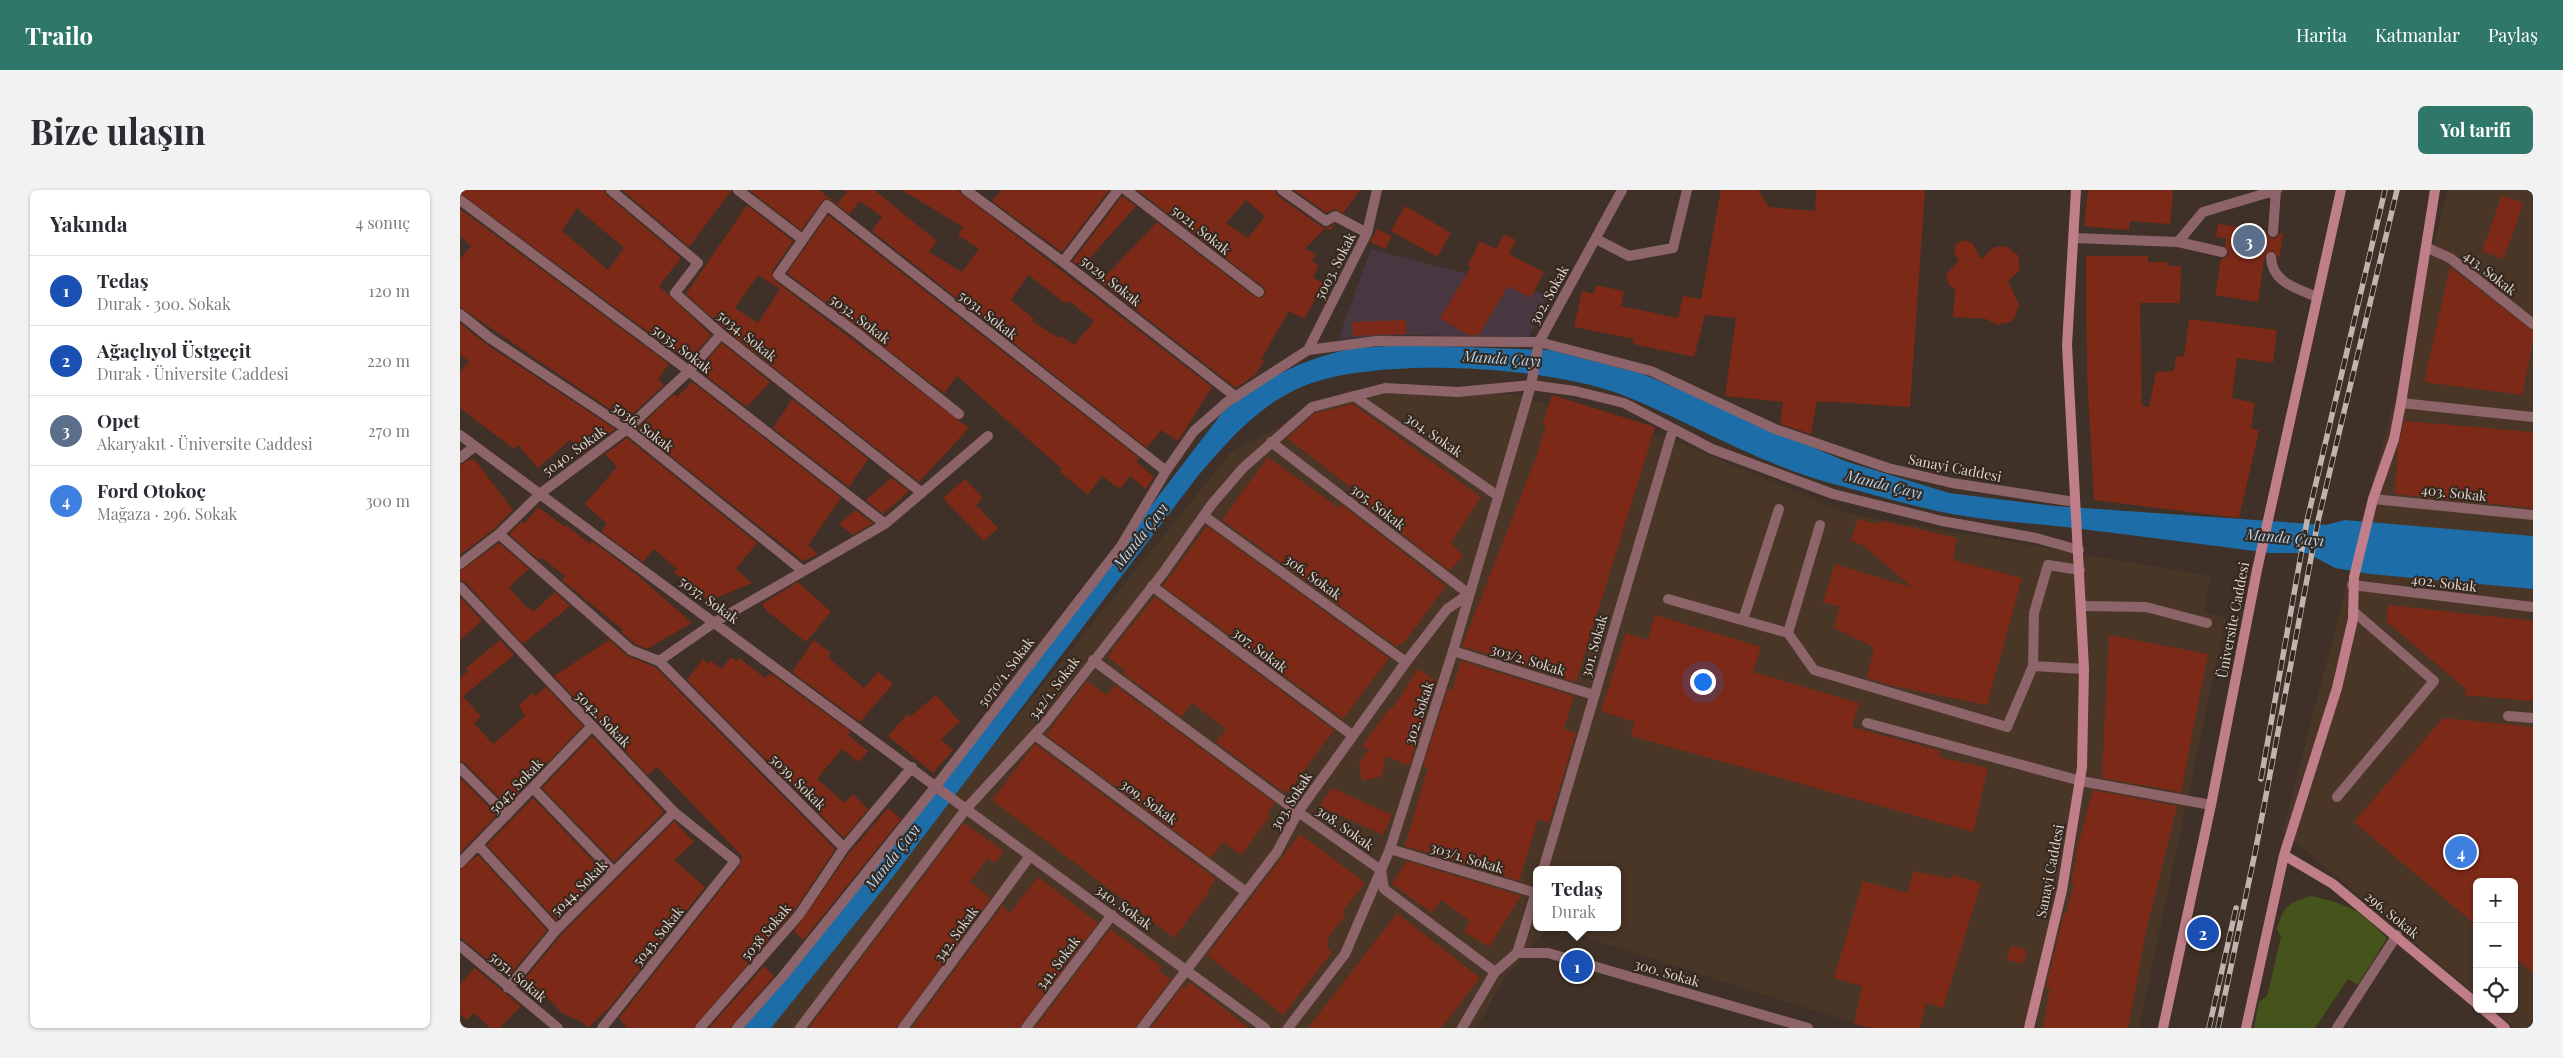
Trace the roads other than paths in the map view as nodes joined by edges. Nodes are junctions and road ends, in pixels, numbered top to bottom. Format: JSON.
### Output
{"nodes":[{"id":1,"x":611,"y":190,"type":"edge"},
{"id":2,"x":738,"y":190,"type":"edge"},
{"id":3,"x":966,"y":190,"type":"edge"},
{"id":4,"x":1118,"y":190,"type":"edge"},
{"id":5,"x":1126,"y":190,"type":"edge"},
{"id":6,"x":1282,"y":190,"type":"edge"},
{"id":7,"x":1377,"y":190,"type":"edge"},
{"id":8,"x":1622,"y":190,"type":"edge"},
{"id":9,"x":1687,"y":190,"type":"edge"},
{"id":10,"x":2076,"y":190,"type":"edge"},
{"id":11,"x":2276,"y":190,"type":"edge"},
{"id":12,"x":2341,"y":190,"type":"edge"},
{"id":13,"x":2435,"y":190,"type":"edge"},
{"id":14,"x":460,"y":200,"type":"edge"},
{"id":15,"x":2273,"y":232,"type":"dead end"},
{"id":16,"x":1367,"y":233,"type":"junction"},
{"id":17,"x":2074,"y":238,"type":"junction"},
{"id":18,"x":802,"y":239,"type":"junction"},
{"id":19,"x":1596,"y":239,"type":"junction"},
{"id":20,"x":2178,"y":242,"type":"junction"},
{"id":21,"x":2428,"y":248,"type":"junction"},
{"id":22,"x":2222,"y":252,"type":"dead end"},
{"id":23,"x":2269,"y":258,"type":"dead end"},
{"id":24,"x":1063,"y":262,"type":"junction"},
{"id":25,"x":1259,"y":292,"type":"dead end"},
{"id":26,"x":2317,"y":297,"type":"junction"},
{"id":27,"x":460,"y":314,"type":"edge"},
{"id":28,"x":2533,"y":324,"type":"edge"},
{"id":29,"x":721,"y":334,"type":"junction"},
{"id":30,"x":1540,"y":342,"type":"junction"},
{"id":31,"x":1308,"y":350,"type":"junction"},
{"id":32,"x":689,"y":371,"type":"junction"},
{"id":33,"x":1531,"y":386,"type":"junction"},
{"id":34,"x":1354,"y":396,"type":"junction"},
{"id":35,"x":1236,"y":397,"type":"junction"},
{"id":36,"x":2401,"y":403,"type":"junction"},
{"id":37,"x":959,"y":414,"type":"dead end"},
{"id":38,"x":2533,"y":415,"type":"edge"},
{"id":39,"x":626,"y":429,"type":"junction"},
{"id":40,"x":1673,"y":430,"type":"junction"},
{"id":41,"x":460,"y":434,"type":"edge"},
{"id":42,"x":988,"y":436,"type":"dead end"},
{"id":43,"x":1271,"y":442,"type":"junction"},
{"id":44,"x":475,"y":446,"type":"junction"},
{"id":45,"x":460,"y":458,"type":"edge"},
{"id":46,"x":1166,"y":471,"type":"junction"},
{"id":47,"x":541,"y":493,"type":"junction"},
{"id":48,"x":922,"y":493,"type":"junction"},
{"id":49,"x":1498,"y":496,"type":"junction"},
{"id":50,"x":2373,"y":499,"type":"junction"},
{"id":51,"x":2075,"y":505,"type":"junction"},
{"id":52,"x":1779,"y":509,"type":"dead end"},
{"id":53,"x":2533,"y":515,"type":"edge"},
{"id":54,"x":1204,"y":516,"type":"junction"},
{"id":55,"x":885,"y":524,"type":"junction"},
{"id":56,"x":1820,"y":525,"type":"dead end"},
{"id":57,"x":499,"y":534,"type":"junction"},
{"id":58,"x":2079,"y":547,"type":"junction"},
{"id":59,"x":460,"y":564,"type":"edge"},
{"id":60,"x":803,"y":570,"type":"junction"},
{"id":61,"x":2080,"y":570,"type":"junction"},
{"id":62,"x":2353,"y":581,"type":"junction"},
{"id":63,"x":1152,"y":586,"type":"junction"},
{"id":64,"x":460,"y":587,"type":"edge"},
{"id":65,"x":1469,"y":594,"type":"junction"},
{"id":66,"x":1668,"y":599,"type":"dead end"},
{"id":67,"x":2082,"y":606,"type":"junction"},
{"id":68,"x":2533,"y":607,"type":"edge"},
{"id":69,"x":2353,"y":611,"type":"junction"},
{"id":70,"x":1743,"y":620,"type":"junction"},
{"id":71,"x":716,"y":622,"type":"junction"},
{"id":72,"x":2207,"y":623,"type":"dead end"},
{"id":73,"x":1788,"y":633,"type":"junction"},
{"id":74,"x":1453,"y":651,"type":"junction"},
{"id":75,"x":1093,"y":660,"type":"junction"},
{"id":76,"x":659,"y":662,"type":"junction"},
{"id":77,"x":1406,"y":662,"type":"junction"},
{"id":78,"x":2033,"y":666,"type":"junction"},
{"id":79,"x":2084,"y":669,"type":"junction"},
{"id":80,"x":1594,"y":695,"type":"junction"},
{"id":81,"x":2508,"y":716,"type":"dead end"},
{"id":82,"x":2533,"y":718,"type":"edge"},
{"id":83,"x":1867,"y":722,"type":"dead end"},
{"id":84,"x":591,"y":727,"type":"junction"},
{"id":85,"x":1035,"y":735,"type":"junction"},
{"id":86,"x":1352,"y":736,"type":"junction"},
{"id":87,"x":912,"y":767,"type":"junction"},
{"id":88,"x":460,"y":768,"type":"edge"},
{"id":89,"x":2081,"y":781,"type":"junction"},
{"id":90,"x":939,"y":787,"type":"junction"},
{"id":91,"x":533,"y":788,"type":"junction"},
{"id":92,"x":2338,"y":797,"type":"dead end"},
{"id":93,"x":2211,"y":805,"type":"junction"},
{"id":94,"x":966,"y":809,"type":"junction"},
{"id":95,"x":674,"y":812,"type":"junction"},
{"id":96,"x":1298,"y":812,"type":"junction"},
{"id":97,"x":507,"y":815,"type":"junction"},
{"id":98,"x":478,"y":845,"type":"junction"},
{"id":99,"x":844,"y":848,"type":"junction"},
{"id":100,"x":1390,"y":849,"type":"junction"},
{"id":101,"x":1030,"y":856,"type":"junction"},
{"id":102,"x":2284,"y":856,"type":"junction"},
{"id":103,"x":735,"y":861,"type":"joint"},
{"id":104,"x":460,"y":864,"type":"edge"},
{"id":105,"x":1544,"y":866,"type":"edge"},
{"id":106,"x":1381,"y":870,"type":"junction"},
{"id":107,"x":614,"y":872,"type":"junction"},
{"id":108,"x":1533,"y":890,"type":"edge"},
{"id":109,"x":1246,"y":892,"type":"junction"},
{"id":110,"x":1533,"y":901,"type":"edge"},
{"id":111,"x":1112,"y":915,"type":"junction"},
{"id":112,"x":556,"y":930,"type":"junction"},
{"id":113,"x":2397,"y":935,"type":"junction"},
{"id":114,"x":460,"y":946,"type":"edge"},
{"id":115,"x":1518,"y":953,"type":"junction"},
{"id":116,"x":1186,"y":969,"type":"junction"},
{"id":117,"x":1495,"y":972,"type":"junction"},
{"id":118,"x":508,"y":988,"type":"junction"},
{"id":119,"x":2473,"y":1001,"type":"edge"},
{"id":120,"x":2488,"y":1013,"type":"edge"},
{"id":121,"x":558,"y":1028,"type":"edge"},
{"id":122,"x":602,"y":1028,"type":"edge"},
{"id":123,"x":700,"y":1028,"type":"edge"},
{"id":124,"x":737,"y":1028,"type":"edge"},
{"id":125,"x":800,"y":1028,"type":"edge"},
{"id":126,"x":903,"y":1028,"type":"edge"},
{"id":127,"x":1026,"y":1028,"type":"edge"},
{"id":128,"x":1142,"y":1028,"type":"edge"},
{"id":129,"x":1265,"y":1028,"type":"edge"},
{"id":130,"x":1288,"y":1028,"type":"edge"},
{"id":131,"x":1462,"y":1028,"type":"edge"},
{"id":132,"x":1808,"y":1028,"type":"edge"},
{"id":133,"x":2029,"y":1028,"type":"edge"},
{"id":134,"x":2163,"y":1028,"type":"edge"},
{"id":135,"x":2246,"y":1028,"type":"edge"},
{"id":136,"x":2337,"y":1028,"type":"edge"},
{"id":137,"x":2505,"y":1028,"type":"edge"}],
"edges":[{"from":1,"to":29,"type":"street","name":"5034. Sokak"},
{"from":2,"to":18,"type":"street"},
{"from":3,"to":24,"type":"street","name":"5029. Sokak"},
{"from":4,"to":24,"type":"street"},
{"from":5,"to":25,"type":"street","name":"5021. Sokak"},
{"from":6,"to":16,"type":"street"},
{"from":7,"to":16,"type":"street","name":"5003. Sokak"},
{"from":8,"to":19,"type":"street","name":"302. Sokak"},
{"from":9,"to":19,"type":"street"},
{"from":10,"to":17,"type":"main road","name":"Sanayi Caddesi"},
{"from":11,"to":15,"type":"street"},
{"from":11,"to":20,"type":"street"},
{"from":12,"to":26,"type":"main road","name":"Üniversite Caddesi"},
{"from":13,"to":21,"type":"main road"},
{"from":14,"to":32,"type":"street","name":"5035. Sokak"},
{"from":16,"to":31,"type":"street","name":"5003. Sokak"},
{"from":17,"to":20,"type":"street"},
{"from":17,"to":51,"type":"main road","name":"Sanayi Caddesi"},
{"from":18,"to":37,"type":"street","name":"5032. Sokak"},
{"from":18,"to":46,"type":"street","name":"5031. Sokak"},
{"from":19,"to":30,"type":"street","name":"302. Sokak"},
{"from":20,"to":22,"type":"street"},
{"from":21,"to":28,"type":"street","name":"413. Sokak"},
{"from":21,"to":36,"type":"main road"},
{"from":23,"to":26,"type":"street"},
{"from":24,"to":35,"type":"street","name":"5029. Sokak"},
{"from":26,"to":93,"type":"main road","name":"Üniversite Caddesi"},
{"from":27,"to":39,"type":"street","name":"5036. Sokak"},
{"from":29,"to":32,"type":"street","name":"5040. Sokak"},
{"from":29,"to":48,"type":"street","name":"5034. Sokak"},
{"from":30,"to":31,"type":"street","name":"302. Sokak"},
{"from":30,"to":33,"type":"street","name":"302. Sokak"},
{"from":30,"to":51,"type":"street","name":"Sanayi Caddesi"},
{"from":31,"to":35,"type":"street","name":"5070/1. Sokak"},
{"from":32,"to":39,"type":"street","name":"5040. Sokak"},
{"from":32,"to":55,"type":"street","name":"5035. Sokak"},
{"from":33,"to":34,"type":"street","name":"342/1. Sokak"},
{"from":33,"to":40,"type":"street","name":"342/1. Sokak"},
{"from":33,"to":49,"type":"street","name":"302. Sokak"},
{"from":34,"to":43,"type":"street","name":"342/1. Sokak"},
{"from":34,"to":49,"type":"street","name":"304. Sokak"},
{"from":35,"to":46,"type":"street","name":"5070/1. Sokak"},
{"from":36,"to":38,"type":"street"},
{"from":36,"to":50,"type":"main road"},
{"from":39,"to":47,"type":"street","name":"5040. Sokak"},
{"from":39,"to":60,"type":"street","name":"5036. Sokak"},
{"from":40,"to":58,"type":"street","name":"342/1. Sokak"},
{"from":40,"to":80,"type":"street","name":"301. Sokak"},
{"from":41,"to":44,"type":"street","name":"5037. Sokak"},
{"from":42,"to":48,"type":"street"},
{"from":43,"to":54,"type":"street","name":"342/1. Sokak"},
{"from":43,"to":65,"type":"street","name":"305. Sokak"},
{"from":44,"to":45,"type":"street"},
{"from":44,"to":47,"type":"street","name":"5037. Sokak"},
{"from":46,"to":90,"type":"street","name":"5070/1. Sokak"},
{"from":47,"to":57,"type":"street","name":"5040. Sokak"},
{"from":47,"to":71,"type":"street","name":"5037. Sokak"},
{"from":48,"to":55,"type":"street"},
{"from":49,"to":65,"type":"street","name":"302. Sokak"},
{"from":50,"to":53,"type":"street","name":"403. Sokak"},
{"from":50,"to":62,"type":"main road"},
{"from":51,"to":58,"type":"main road","name":"Sanayi Caddesi"},
{"from":52,"to":70,"type":"street"},
{"from":54,"to":63,"type":"street","name":"342/1. Sokak"},
{"from":54,"to":77,"type":"street","name":"306. Sokak"},
{"from":55,"to":60,"type":"street"},
{"from":56,"to":73,"type":"street"},
{"from":57,"to":59,"type":"street","name":"5040. Sokak"},
{"from":57,"to":76,"type":"street"},
{"from":58,"to":61,"type":"main road","name":"Sanayi Caddesi"},
{"from":60,"to":71,"type":"street"},
{"from":61,"to":67,"type":"main road","name":"Sanayi Caddesi"},
{"from":61,"to":78,"type":"street"},
{"from":62,"to":68,"type":"street","name":"402. Sokak"},
{"from":62,"to":69,"type":"main road"},
{"from":63,"to":75,"type":"street","name":"342/1. Sokak"},
{"from":63,"to":86,"type":"street","name":"307. Sokak"},
{"from":64,"to":84,"type":"street","name":"5042. Sokak"},
{"from":65,"to":74,"type":"street","name":"302. Sokak"},
{"from":65,"to":77,"type":"street","name":"303. Sokak"},
{"from":66,"to":70,"type":"street"},
{"from":67,"to":72,"type":"street"},
{"from":67,"to":79,"type":"main road","name":"Sanayi Caddesi"},
{"from":69,"to":92,"type":"street"},
{"from":69,"to":102,"type":"main road"},
{"from":70,"to":73,"type":"street"},
{"from":71,"to":76,"type":"street"},
{"from":71,"to":87,"type":"street","name":"5037. Sokak"},
{"from":73,"to":78,"type":"street"},
{"from":74,"to":80,"type":"street","name":"303/2. Sokak"},
{"from":74,"to":100,"type":"street","name":"302. Sokak"},
{"from":75,"to":85,"type":"street","name":"342/1. Sokak"},
{"from":75,"to":96,"type":"street","name":"308. Sokak"},
{"from":76,"to":99,"type":"street","name":"5039. Sokak"},
{"from":77,"to":86,"type":"street","name":"303. Sokak"},
{"from":78,"to":79,"type":"street"},
{"from":79,"to":89,"type":"main road","name":"Sanayi Caddesi"},
{"from":80,"to":105,"type":"street","name":"301. Sokak"},
{"from":81,"to":82,"type":"street"},
{"from":83,"to":89,"type":"street"},
{"from":84,"to":91,"type":"street","name":"5047. Sokak"},
{"from":84,"to":95,"type":"street","name":"5042. Sokak"},
{"from":85,"to":94,"type":"street","name":"342/1. Sokak"},
{"from":85,"to":109,"type":"street","name":"309. Sokak"},
{"from":86,"to":96,"type":"street","name":"303. Sokak"},
{"from":87,"to":90,"type":"street","name":"5037. Sokak"},
{"from":87,"to":99,"type":"street"},
{"from":88,"to":97,"type":"street"},
{"from":89,"to":93,"type":"street"},
{"from":89,"to":133,"type":"main road","name":"Sanayi Caddesi"},
{"from":90,"to":94,"type":"street","name":"5037. Sokak"},
{"from":90,"to":124,"type":"street","name":"5070/1. Sokak"},
{"from":91,"to":97,"type":"street","name":"5047. Sokak"},
{"from":91,"to":107,"type":"street"},
{"from":93,"to":134,"type":"main road","name":"Üniversite Caddesi"},
{"from":94,"to":101,"type":"street","name":"340. Sokak"},
{"from":94,"to":125,"type":"street","name":"342/1. Sokak"},
{"from":95,"to":103,"type":"street","name":"5042. Sokak"},
{"from":95,"to":107,"type":"street","name":"5044. Sokak"},
{"from":96,"to":106,"type":"street","name":"308. Sokak"},
{"from":96,"to":109,"type":"street","name":"303. Sokak"},
{"from":97,"to":98,"type":"street","name":"5047. Sokak"},
{"from":98,"to":104,"type":"street","name":"5047. Sokak"},
{"from":98,"to":112,"type":"street"},
{"from":99,"to":123,"type":"street","name":"5038 Sokak"},
{"from":100,"to":106,"type":"street","name":"302. Sokak"},
{"from":100,"to":108,"type":"street","name":"303/1. Sokak"},
{"from":101,"to":111,"type":"street","name":"340. Sokak"},
{"from":101,"to":126,"type":"street","name":"342. Sokak"},
{"from":102,"to":113,"type":"main road","name":"296. Sokak"},
{"from":102,"to":135,"type":"main road"},
{"from":103,"to":122,"type":"street","name":"5043. Sokak"},
{"from":106,"to":117,"type":"street"},
{"from":106,"to":130,"type":"street","name":"302. Sokak"},
{"from":107,"to":112,"type":"street","name":"5044. Sokak"},
{"from":109,"to":116,"type":"street","name":"303. Sokak"},
{"from":110,"to":115,"type":"street"},
{"from":111,"to":116,"type":"street","name":"340. Sokak"},
{"from":111,"to":127,"type":"street","name":"341. Sokak"},
{"from":112,"to":118,"type":"street","name":"5044. Sokak"},
{"from":113,"to":119,"type":"main road","name":"296. Sokak"},
{"from":113,"to":136,"type":"street"},
{"from":114,"to":118,"type":"street","name":"5051. Sokak"},
{"from":115,"to":117,"type":"street"},
{"from":115,"to":132,"type":"street","name":"300. Sokak"},
{"from":116,"to":128,"type":"street","name":"303. Sokak"},
{"from":116,"to":129,"type":"street","name":"340. Sokak"},
{"from":117,"to":131,"type":"street"},
{"from":118,"to":121,"type":"street","name":"5051. Sokak"},
{"from":120,"to":137,"type":"main road"}]}
